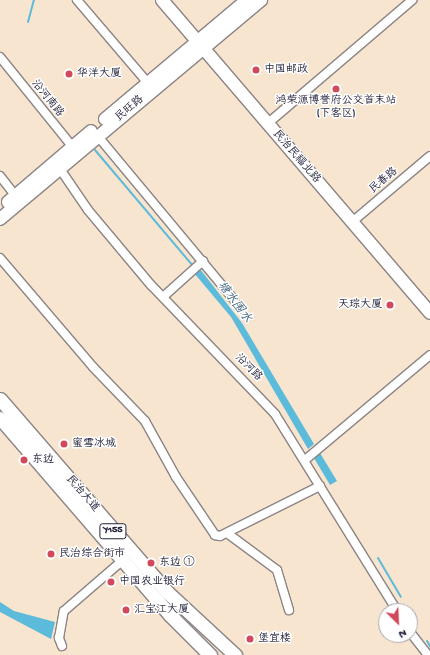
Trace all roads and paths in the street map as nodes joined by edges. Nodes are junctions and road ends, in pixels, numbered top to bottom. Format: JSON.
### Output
{"nodes":[{"id":1,"x":77,"y":0,"type":"edge"},
{"id":2,"x":162,"y":0,"type":"edge"},
{"id":3,"x":247,"y":0,"type":"edge"},
{"id":4,"x":261,"y":0,"type":"edge"},
{"id":5,"x":412,"y":0,"type":"edge"},
{"id":6,"x":200,"y":45,"type":"junction"},
{"id":7,"x":0,"y":57,"type":"edge"},
{"id":8,"x":148,"y":83,"type":"junction"},
{"id":9,"x":267,"y":124,"type":"junction"},
{"id":10,"x":95,"y":133,"type":"junction"},
{"id":11,"x":75,"y":151,"type":"junction"},
{"id":12,"x":430,"y":156,"type":"edge"},
{"id":13,"x":58,"y":165,"type":"junction"},
{"id":14,"x":0,"y":176,"type":"edge"},
{"id":15,"x":15,"y":195,"type":"junction"},
{"id":16,"x":0,"y":208,"type":"edge"},
{"id":17,"x":0,"y":219,"type":"edge"},
{"id":18,"x":352,"y":222,"type":"junction"},
{"id":19,"x":0,"y":258,"type":"edge"},
{"id":20,"x":200,"y":263,"type":"junction"},
{"id":21,"x":163,"y":297,"type":"junction"},
{"id":22,"x":235,"y":300,"type":"dead end"},
{"id":23,"x":430,"y":313,"type":"edge"},
{"id":24,"x":430,"y":355,"type":"edge"},
{"id":25,"x":0,"y":399,"type":"edge"},
{"id":26,"x":0,"y":418,"type":"edge"},
{"id":27,"x":306,"y":459,"type":"junction"},
{"id":28,"x":320,"y":486,"type":"junction"},
{"id":29,"x":228,"y":533,"type":"junction"},
{"id":30,"x":123,"y":560,"type":"junction"},
{"id":31,"x":392,"y":603,"type":"edge"},
{"id":32,"x":289,"y":610,"type":"dead end"},
{"id":33,"x":60,"y":642,"type":"dead end"},
{"id":34,"x":418,"y":643,"type":"edge"},
{"id":35,"x":425,"y":652,"type":"edge"},
{"id":36,"x":210,"y":655,"type":"edge"},
{"id":37,"x":234,"y":655,"type":"edge"}],
"edges":[{"from":1,"to":8,"type":"street"},
{"from":2,"to":6,"type":"main road","name":"民治民福北路"},
{"from":3,"to":6,"type":"main road","name":"民旺路"},
{"from":4,"to":6,"type":"main road","name":"民旺路"},
{"from":5,"to":9,"type":"street"},
{"from":6,"to":8,"type":"main road","name":"民旺路"},
{"from":6,"to":9,"type":"main road","name":"民治民福北路"},
{"from":6,"to":10,"type":"main road","name":"民旺路"},
{"from":7,"to":11,"type":"street","name":"沿河南路"},
{"from":8,"to":10,"type":"main road","name":"民旺路"},
{"from":9,"to":18,"type":"main road","name":"民治民福北路"},
{"from":10,"to":11,"type":"main road","name":"民旺路"},
{"from":10,"to":20,"type":"street"},
{"from":11,"to":13,"type":"main road","name":"民旺路"},
{"from":12,"to":18,"type":"street","name":"民春路"},
{"from":13,"to":15,"type":"main road","name":"民旺路"},
{"from":13,"to":17,"type":"main road","name":"民旺路"},
{"from":13,"to":21,"type":"street","name":"沿河路"},
{"from":14,"to":15,"type":"street"},
{"from":15,"to":16,"type":"main road","name":"民旺路"},
{"from":18,"to":23,"type":"main road","name":"民治民福北路"},
{"from":19,"to":29,"type":"street"},
{"from":20,"to":21,"type":"street"},
{"from":20,"to":22,"type":"street"},
{"from":21,"to":27,"type":"street","name":"沿河路"},
{"from":24,"to":27,"type":"street"},
{"from":25,"to":37,"type":"main road","name":"民治大道","number":"Y155"},
{"from":26,"to":30,"type":"main road","name":"民治大道","number":"Y155"},
{"from":27,"to":28,"type":"street","name":"沿河路"},
{"from":28,"to":29,"type":"street"},
{"from":28,"to":31,"type":"street","name":"沿河路"},
{"from":29,"to":32,"type":"street"},
{"from":30,"to":33,"type":"street"},
{"from":30,"to":36,"type":"main road","name":"民治大道","number":"Y155"},
{"from":34,"to":35,"type":"street"}]}
